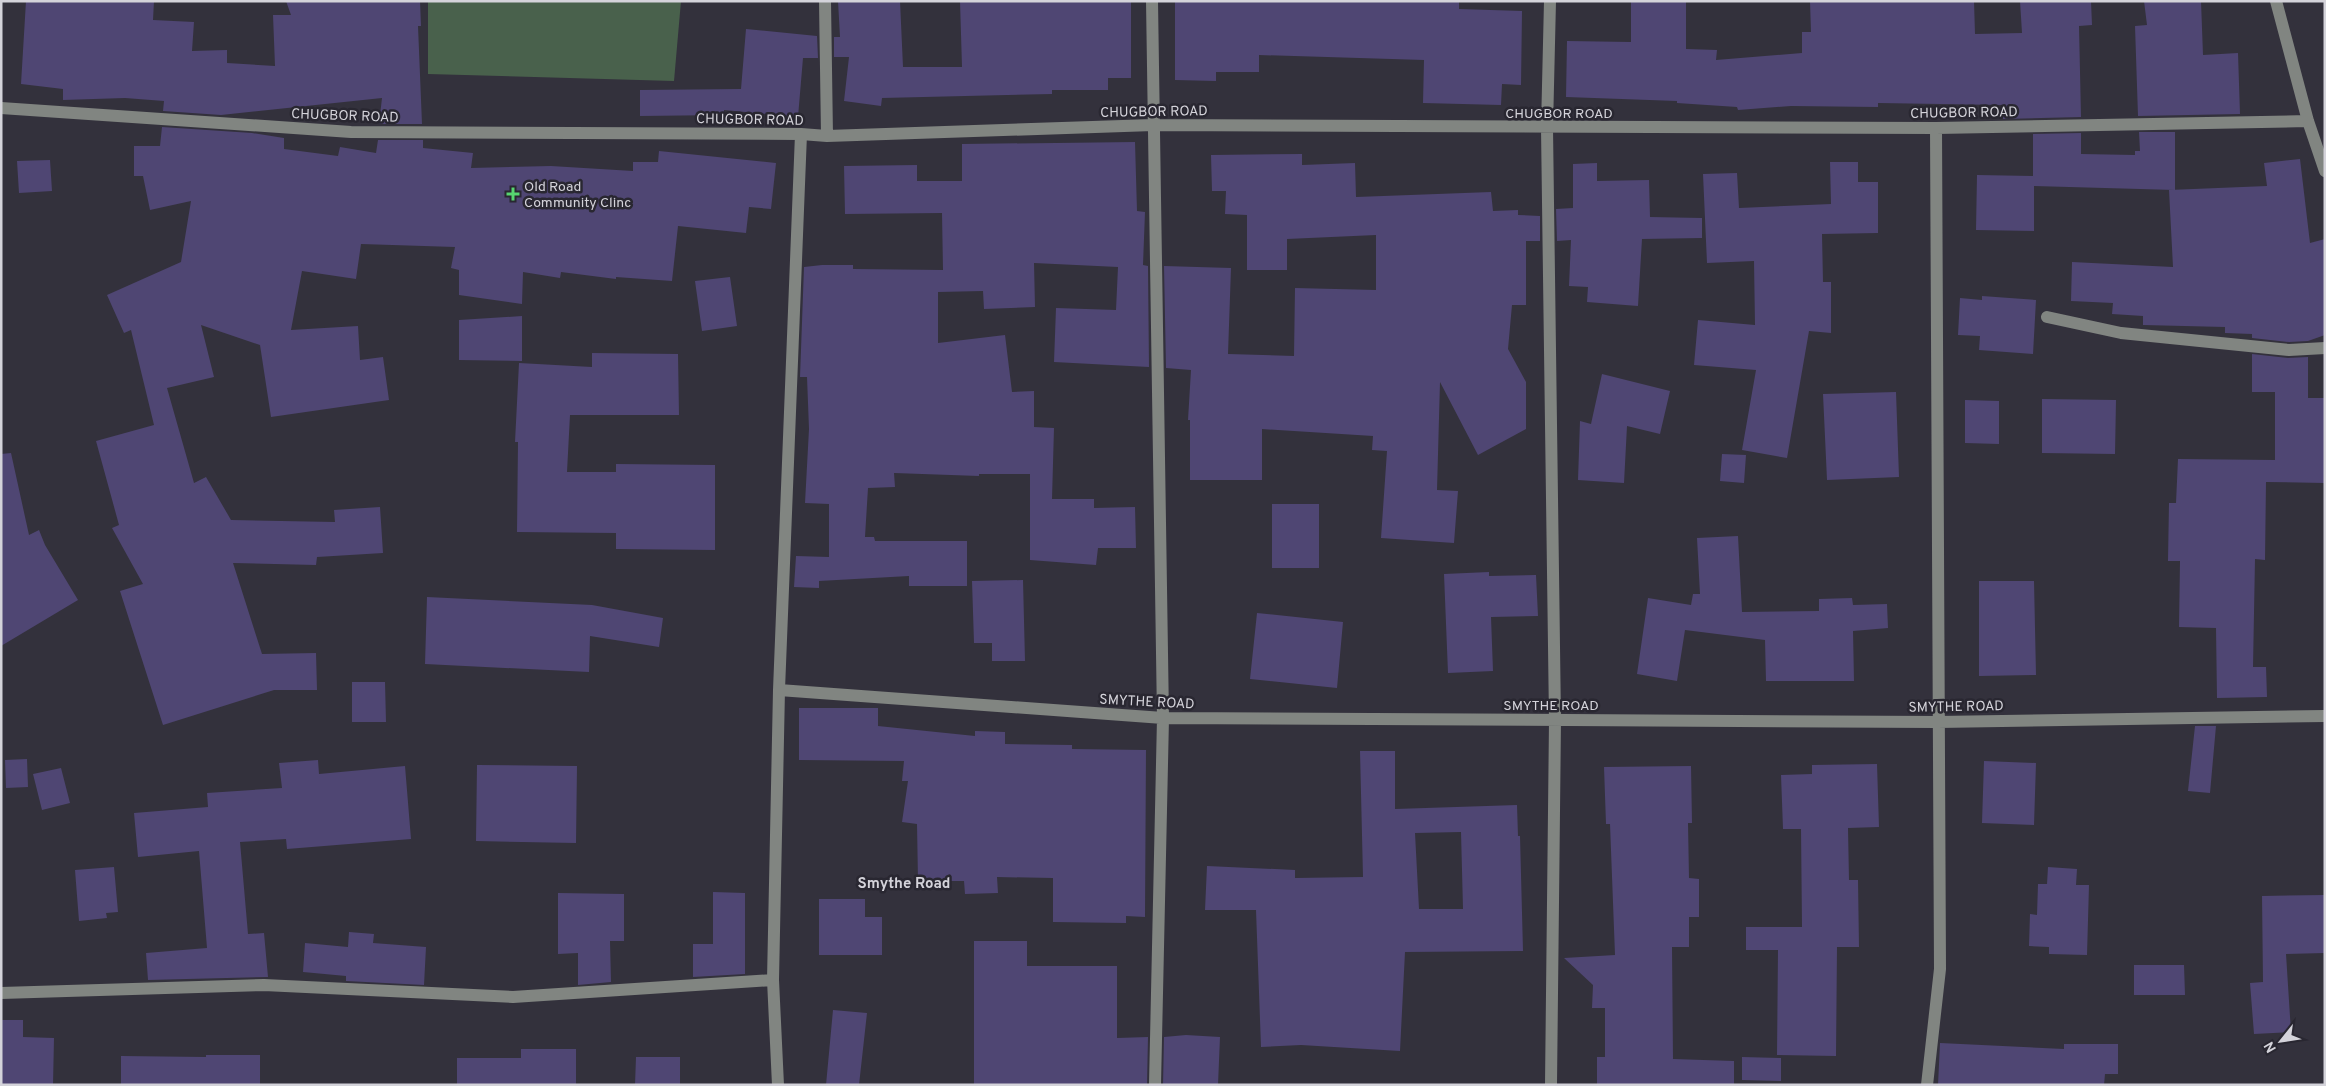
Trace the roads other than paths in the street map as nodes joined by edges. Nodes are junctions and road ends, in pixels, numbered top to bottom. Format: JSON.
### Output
{"nodes":[{"id":1,"x":825,"y":1,"type":"edge"},
{"id":2,"x":1152,"y":1,"type":"edge"},
{"id":3,"x":1550,"y":1,"type":"edge"},
{"id":4,"x":2276,"y":1,"type":"edge"},
{"id":5,"x":1,"y":108,"type":"edge"},
{"id":6,"x":2308,"y":121,"type":"junction"},
{"id":7,"x":1153,"y":125,"type":"junction"},
{"id":8,"x":1547,"y":128,"type":"junction"},
{"id":9,"x":1936,"y":128,"type":"junction"},
{"id":10,"x":801,"y":134,"type":"junction"},
{"id":11,"x":827,"y":136,"type":"junction"},
{"id":12,"x":2325,"y":171,"type":"edge"},
{"id":13,"x":2048,"y":317,"type":"dead end"},
{"id":14,"x":2325,"y":348,"type":"edge"},
{"id":15,"x":779,"y":690,"type":"junction"},
{"id":16,"x":2325,"y":716,"type":"edge"},
{"id":17,"x":1163,"y":718,"type":"junction"},
{"id":18,"x":1555,"y":720,"type":"junction"},
{"id":19,"x":1938,"y":722,"type":"junction"},
{"id":20,"x":773,"y":980,"type":"junction"},
{"id":21,"x":1,"y":993,"type":"edge"},
{"id":22,"x":778,"y":1085,"type":"edge"},
{"id":23,"x":1156,"y":1085,"type":"edge"},
{"id":24,"x":1551,"y":1085,"type":"edge"},
{"id":25,"x":1927,"y":1085,"type":"edge"}],
"edges":[{"from":1,"to":11,"type":"street"},
{"from":2,"to":7,"type":"street"},
{"from":3,"to":8,"type":"street"},
{"from":4,"to":6,"type":"street"},
{"from":5,"to":10,"type":"street","name":"CHUGBOR ROAD"},
{"from":6,"to":9,"type":"street","name":"CHUGBOR ROAD"},
{"from":6,"to":12,"type":"street"},
{"from":7,"to":8,"type":"street","name":"CHUGBOR ROAD"},
{"from":7,"to":11,"type":"street","name":"CHUGBOR ROAD"},
{"from":7,"to":17,"type":"street"},
{"from":8,"to":9,"type":"street","name":"CHUGBOR ROAD"},
{"from":8,"to":18,"type":"street"},
{"from":9,"to":19,"type":"street"},
{"from":10,"to":11,"type":"street","name":"CHUGBOR ROAD"},
{"from":10,"to":15,"type":"street"},
{"from":13,"to":14,"type":"street"},
{"from":15,"to":17,"type":"street","name":"SMYTHE ROAD"},
{"from":15,"to":20,"type":"street"},
{"from":16,"to":19,"type":"street","name":"SMYTHE ROAD"},
{"from":17,"to":18,"type":"street","name":"SMYTHE ROAD"},
{"from":17,"to":23,"type":"street"},
{"from":18,"to":19,"type":"street","name":"SMYTHE ROAD"},
{"from":18,"to":24,"type":"street"},
{"from":19,"to":25,"type":"street"},
{"from":20,"to":21,"type":"street"},
{"from":20,"to":22,"type":"street"}]}
